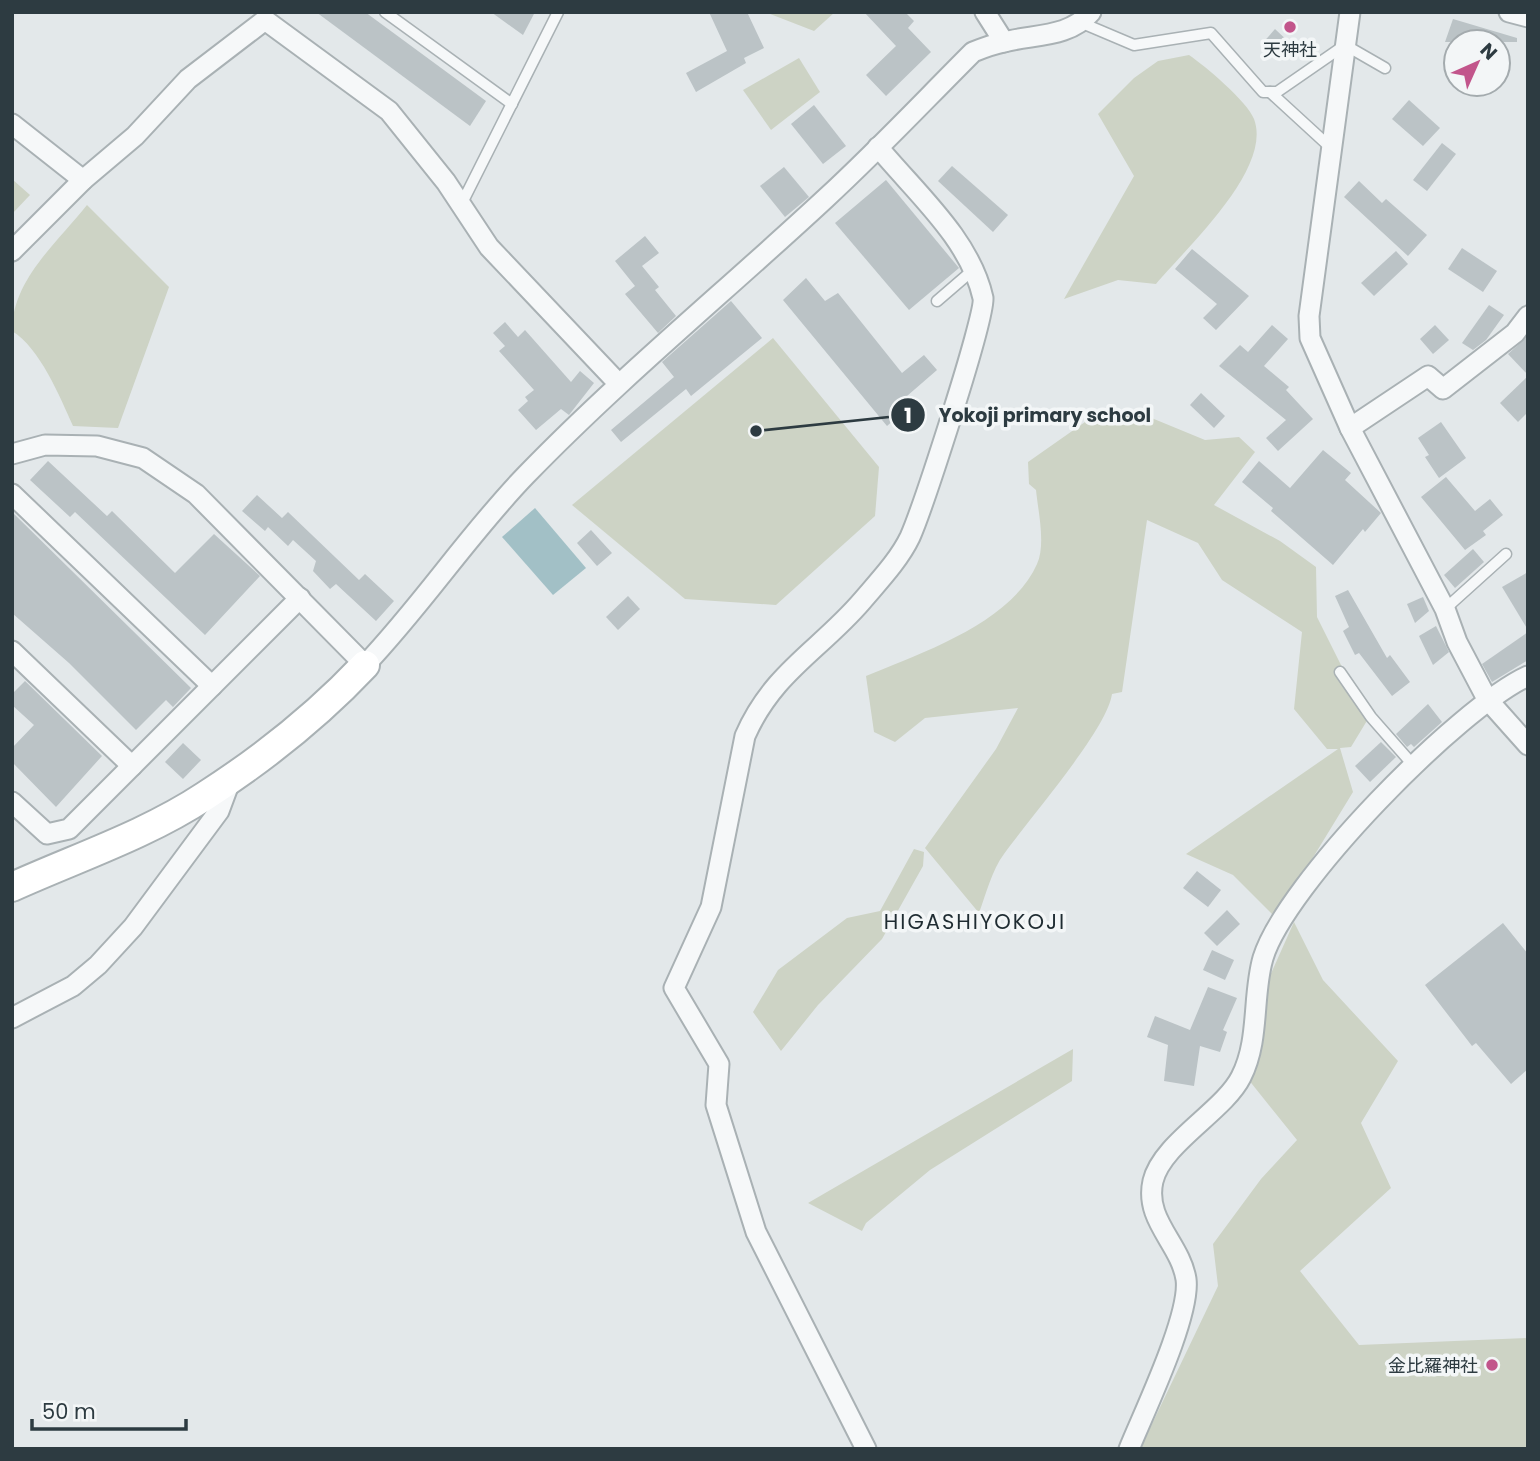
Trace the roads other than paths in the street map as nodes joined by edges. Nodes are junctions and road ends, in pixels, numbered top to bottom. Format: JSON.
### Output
{"nodes":[{"id":1,"x":384,"y":12,"type":"edge"},
{"id":2,"x":558,"y":12,"type":"edge"},
{"id":3,"x":985,"y":12,"type":"edge"},
{"id":4,"x":1350,"y":12,"type":"edge"},
{"id":5,"x":1509,"y":12,"type":"edge"},
{"id":6,"x":267,"y":16,"type":"edge"},
{"id":7,"x":1528,"y":17,"type":"edge"},
{"id":8,"x":1086,"y":18,"type":"edge"},
{"id":9,"x":1004,"y":42,"type":"junction"},
{"id":10,"x":1345,"y":45,"type":"junction"},
{"id":11,"x":1385,"y":68,"type":"dead end"},
{"id":12,"x":1270,"y":92,"type":"junction"},
{"id":13,"x":512,"y":104,"type":"junction"},
{"id":14,"x":12,"y":124,"type":"edge"},
{"id":15,"x":878,"y":147,"type":"junction"},
{"id":16,"x":1331,"y":147,"type":"junction"},
{"id":17,"x":83,"y":180,"type":"junction"},
{"id":18,"x":461,"y":205,"type":"junction"},
{"id":19,"x":12,"y":251,"type":"edge"},
{"id":20,"x":974,"y":269,"type":"junction"},
{"id":21,"x":937,"y":302,"type":"dead end"},
{"id":22,"x":1528,"y":316,"type":"edge"},
{"id":23,"x":618,"y":383,"type":"junction"},
{"id":24,"x":1350,"y":428,"type":"junction"},
{"id":25,"x":12,"y":454,"type":"edge"},
{"id":26,"x":12,"y":494,"type":"edge"},
{"id":27,"x":1506,"y":554,"type":"dead end"},
{"id":28,"x":300,"y":598,"type":"junction"},
{"id":29,"x":1445,"y":609,"type":"junction"},
{"id":30,"x":12,"y":650,"type":"edge"},
{"id":31,"x":365,"y":665,"type":"junction"},
{"id":32,"x":1340,"y":672,"type":"dead end"},
{"id":33,"x":1528,"y":677,"type":"edge"},
{"id":34,"x":212,"y":686,"type":"junction"},
{"id":35,"x":1487,"y":699,"type":"junction"},
{"id":36,"x":1528,"y":745,"type":"edge"},
{"id":37,"x":132,"y":766,"type":"junction"},
{"id":38,"x":1414,"y":766,"type":"junction"},
{"id":39,"x":232,"y":776,"type":"junction"},
{"id":40,"x":12,"y":802,"type":"edge"},
{"id":41,"x":12,"y":887,"type":"edge"},
{"id":42,"x":12,"y":1018,"type":"edge"},
{"id":43,"x":866,"y":1449,"type":"edge"},
{"id":44,"x":1129,"y":1449,"type":"edge"}],
"edges":[{"from":1,"to":13,"type":"lane"},
{"from":2,"to":13,"type":"lane"},
{"from":3,"to":9,"type":"street"},
{"from":4,"to":10,"type":"street"},
{"from":5,"to":7,"type":"street"},
{"from":6,"to":17,"type":"street"},
{"from":6,"to":18,"type":"street"},
{"from":8,"to":9,"type":"street"},
{"from":8,"to":12,"type":"lane"},
{"from":9,"to":15,"type":"street"},
{"from":10,"to":11,"type":"lane"},
{"from":10,"to":12,"type":"lane"},
{"from":10,"to":16,"type":"street"},
{"from":12,"to":16,"type":"lane"},
{"from":13,"to":18,"type":"lane"},
{"from":14,"to":17,"type":"street"},
{"from":15,"to":20,"type":"street"},
{"from":15,"to":23,"type":"street"},
{"from":16,"to":24,"type":"street"},
{"from":17,"to":19,"type":"street"},
{"from":18,"to":23,"type":"street"},
{"from":20,"to":21,"type":"lane"},
{"from":20,"to":43,"type":"street"},
{"from":22,"to":24,"type":"street"},
{"from":23,"to":31,"type":"street"},
{"from":24,"to":29,"type":"street"},
{"from":25,"to":28,"type":"street"},
{"from":26,"to":34,"type":"street"},
{"from":27,"to":29,"type":"lane"},
{"from":28,"to":31,"type":"street"},
{"from":28,"to":34,"type":"street"},
{"from":29,"to":35,"type":"street"},
{"from":30,"to":37,"type":"street"},
{"from":31,"to":39,"type":"street"},
{"from":32,"to":38,"type":"lane"},
{"from":33,"to":35,"type":"street"},
{"from":34,"to":37,"type":"street"},
{"from":35,"to":36,"type":"street"},
{"from":35,"to":38,"type":"street"},
{"from":37,"to":40,"type":"street"},
{"from":38,"to":44,"type":"street"},
{"from":39,"to":41,"type":"street"},
{"from":39,"to":42,"type":"street"}]}
